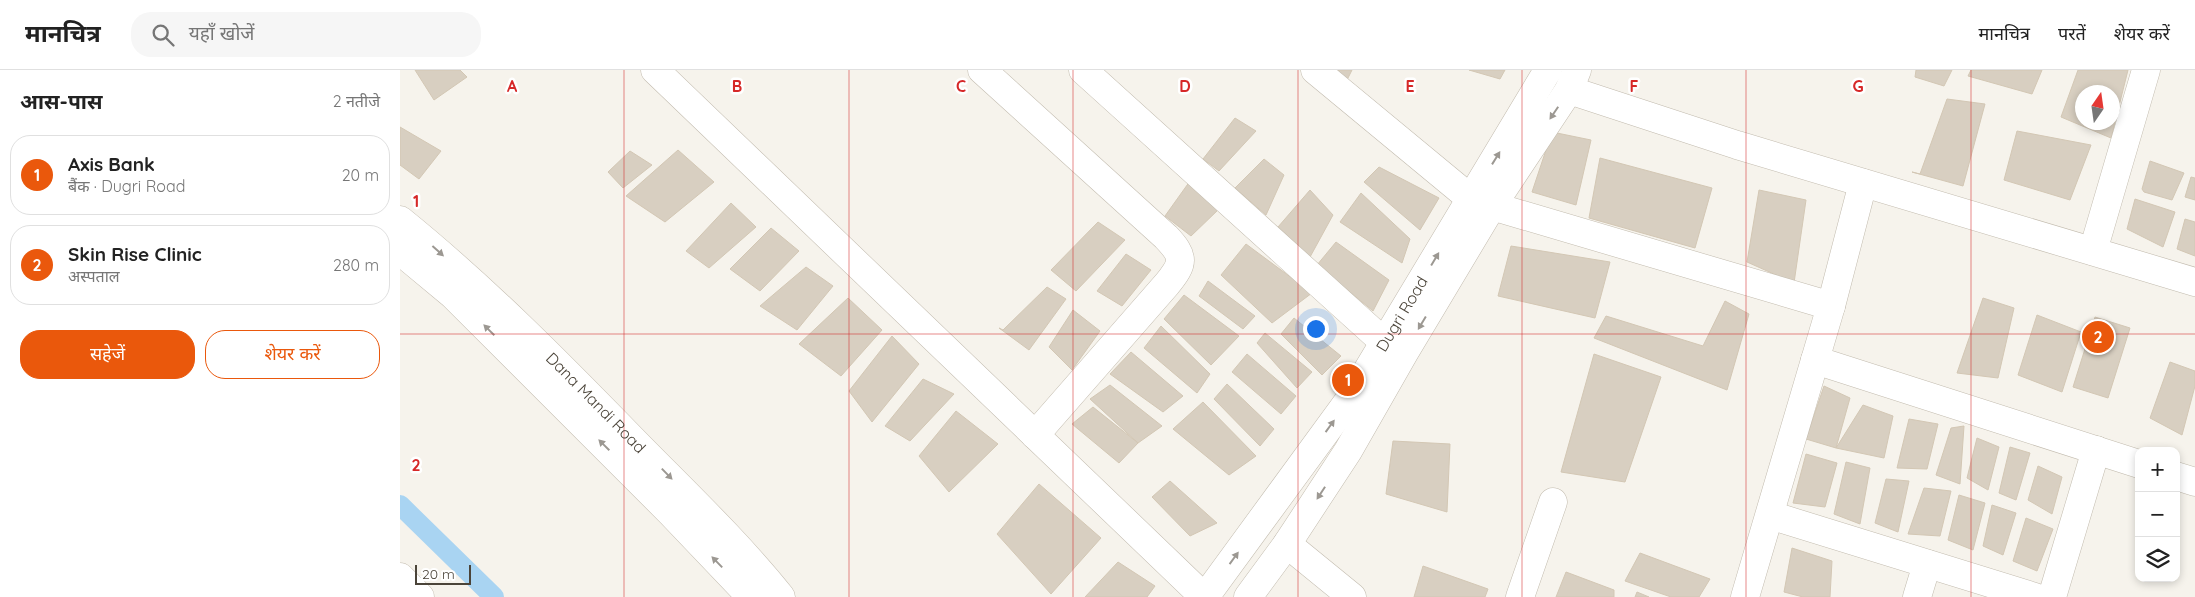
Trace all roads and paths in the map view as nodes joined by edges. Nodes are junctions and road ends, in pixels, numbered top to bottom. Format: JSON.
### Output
{"nodes":[{"id":1,"x":655,"y":70,"type":"edge"},
{"id":2,"x":982,"y":70,"type":"edge"},
{"id":3,"x":1083,"y":70,"type":"edge"},
{"id":4,"x":1315,"y":70,"type":"edge"},
{"id":5,"x":1548,"y":70,"type":"edge"},
{"id":6,"x":2146,"y":70,"type":"edge"},
{"id":7,"x":1573,"y":80,"type":"edge"},
{"id":8,"x":1863,"y":183,"type":"junction"},
{"id":9,"x":1481,"y":203,"type":"junction"},
{"id":10,"x":400,"y":220,"type":"edge"},
{"id":11,"x":400,"y":251,"type":"edge"},
{"id":12,"x":2093,"y":251,"type":"junction"},
{"id":13,"x":2195,"y":282,"type":"edge"},
{"id":14,"x":1831,"y":306,"type":"junction"},
{"id":15,"x":1385,"y":343,"type":"junction"},
{"id":16,"x":1815,"y":360,"type":"junction"},
{"id":17,"x":1035,"y":435,"type":"junction"},
{"id":18,"x":2096,"y":450,"type":"junction"},
{"id":19,"x":2135,"y":463,"type":"edge"},
{"id":20,"x":2180,"y":477,"type":"edge"},
{"id":21,"x":2195,"y":482,"type":"edge"},
{"id":22,"x":1553,"y":502,"type":"dead end"},
{"id":23,"x":1770,"y":515,"type":"junction"},
{"id":24,"x":1287,"y":544,"type":"junction"},
{"id":25,"x":1927,"y":564,"type":"junction"},
{"id":26,"x":400,"y":577,"type":"edge"},
{"id":27,"x":420,"y":597,"type":"edge"},
{"id":28,"x":751,"y":597,"type":"edge"},
{"id":29,"x":781,"y":597,"type":"edge"},
{"id":30,"x":1205,"y":597,"type":"edge"},
{"id":31,"x":1248,"y":597,"type":"edge"},
{"id":32,"x":1352,"y":597,"type":"edge"},
{"id":33,"x":1520,"y":597,"type":"edge"},
{"id":34,"x":1745,"y":597,"type":"edge"},
{"id":35,"x":1917,"y":597,"type":"edge"},
{"id":36,"x":2035,"y":597,"type":"edge"},
{"id":37,"x":2052,"y":597,"type":"edge"}],
"edges":[{"from":1,"to":17,"type":"street"},
{"from":2,"to":17,"type":"street"},
{"from":3,"to":15,"type":"street"},
{"from":4,"to":9,"type":"street"},
{"from":9,"to":5,"type":"street","name":"Dugri Road","one_way":true},
{"from":6,"to":12,"type":"street"},
{"from":7,"to":8,"type":"street"},
{"from":7,"to":9,"type":"street","name":"Dugri Road","one_way":true},
{"from":8,"to":12,"type":"street"},
{"from":8,"to":14,"type":"street"},
{"from":9,"to":14,"type":"street"},
{"from":15,"to":9,"type":"street","name":"Dugri Road","one_way":true},
{"from":9,"to":24,"type":"street","name":"Dugri Road","one_way":true},
{"from":10,"to":29,"type":"street","name":"Dana Mandi Road","one_way":true},
{"from":28,"to":11,"type":"street","one_way":true},
{"from":12,"to":13,"type":"street"},
{"from":14,"to":16,"type":"street"},
{"from":30,"to":15,"type":"street","name":"Dugri Road","one_way":true},
{"from":16,"to":18,"type":"street"},
{"from":16,"to":23,"type":"street"},
{"from":17,"to":30,"type":"street"},
{"from":18,"to":19,"type":"street"},
{"from":18,"to":37,"type":"street"},
{"from":20,"to":21,"type":"street"},
{"from":22,"to":33,"type":"street"},
{"from":23,"to":25,"type":"street"},
{"from":23,"to":34,"type":"street"},
{"from":24,"to":31,"type":"street","name":"Dugri Road"},
{"from":24,"to":32,"type":"street"},
{"from":25,"to":35,"type":"street"},
{"from":25,"to":36,"type":"street"},
{"from":26,"to":27,"type":"street"}]}
